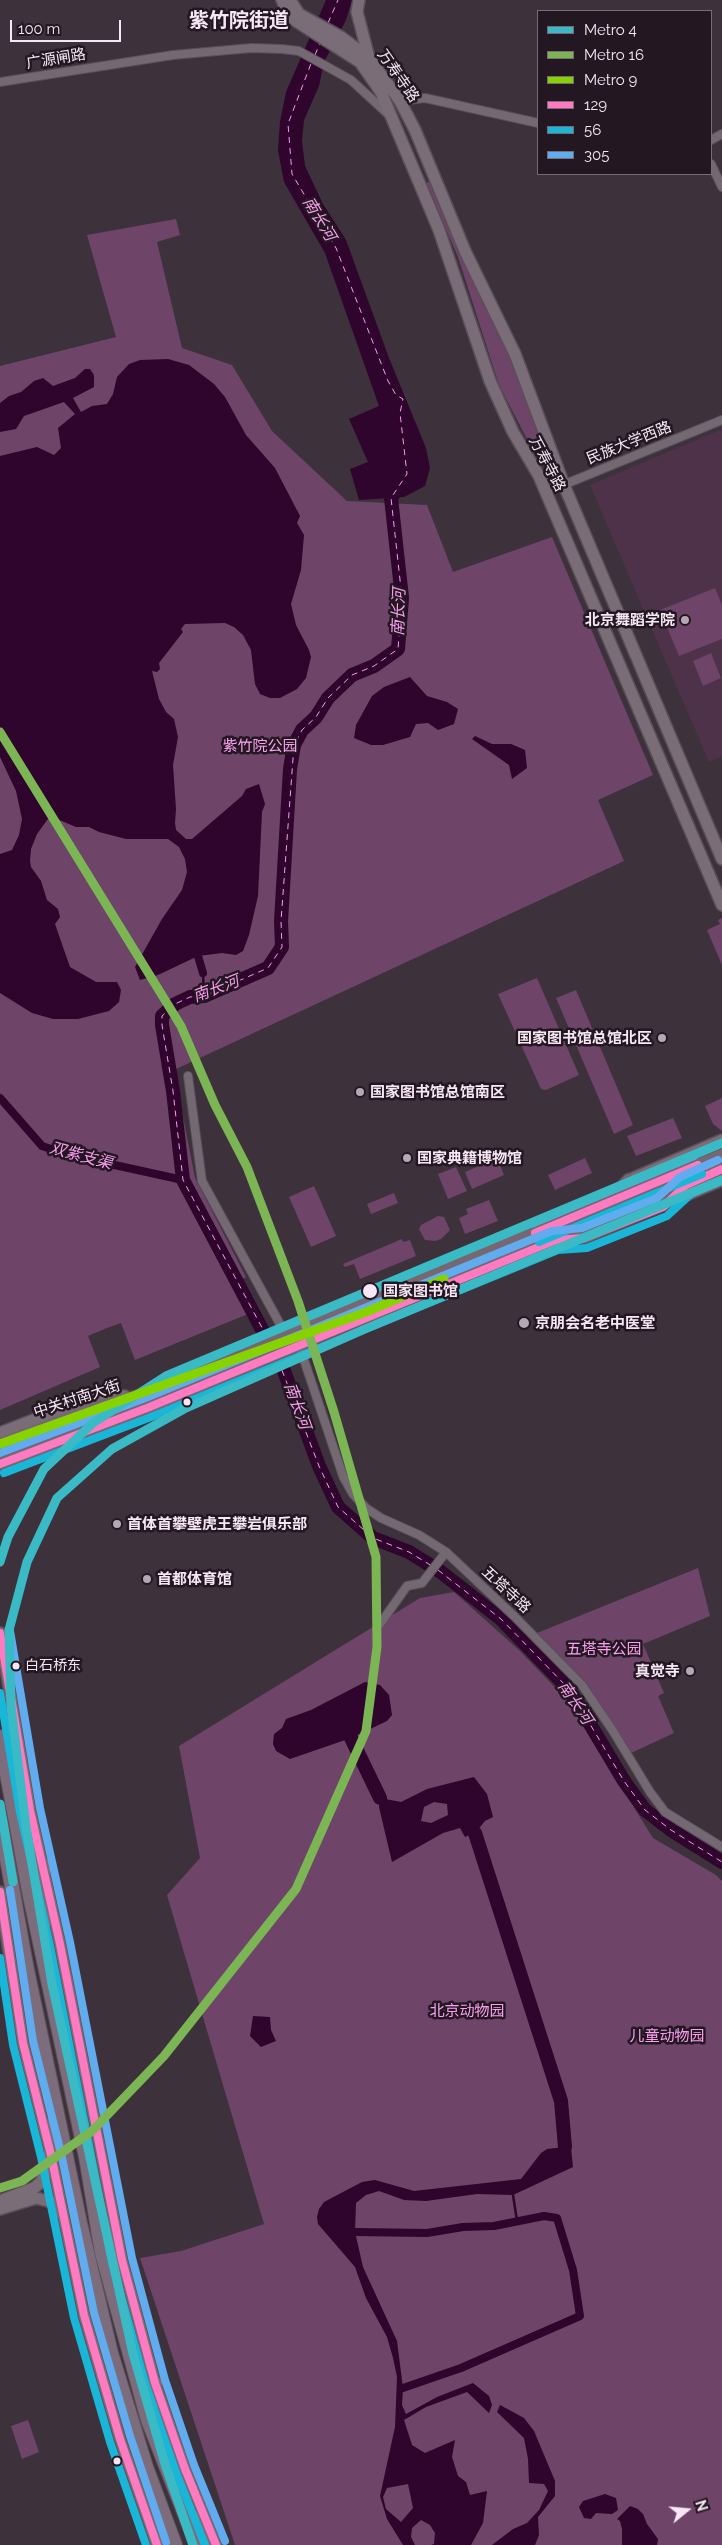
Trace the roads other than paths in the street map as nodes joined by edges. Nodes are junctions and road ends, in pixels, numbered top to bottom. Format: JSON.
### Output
{"nodes":[{"id":1,"x":282,"y":0,"type":"edge"},
{"id":2,"x":290,"y":0,"type":"edge"},
{"id":3,"x":359,"y":0,"type":"edge"},
{"id":4,"x":310,"y":25,"type":"junction"},
{"id":5,"x":339,"y":42,"type":"junction"},
{"id":6,"x":369,"y":58,"type":"junction"},
{"id":7,"x":0,"y":82,"type":"edge"},
{"id":8,"x":400,"y":102,"type":"junction"},
{"id":9,"x":393,"y":119,"type":"junction"},
{"id":10,"x":537,"y":123,"type":"edge"},
{"id":11,"x":712,"y":166,"type":"edge"},
{"id":12,"x":722,"y":187,"type":"edge"},
{"id":13,"x":722,"y":420,"type":"edge"},
{"id":14,"x":564,"y":485,"type":"junction"},
{"id":15,"x":546,"y":492,"type":"junction"},
{"id":16,"x":722,"y":859,"type":"edge"},
{"id":17,"x":722,"y":905,"type":"edge"},
{"id":18,"x":188,"y":1076,"type":"dead end"},
{"id":19,"x":722,"y":1140,"type":"edge"},
{"id":20,"x":722,"y":1154,"type":"edge"},
{"id":21,"x":722,"y":1169,"type":"edge"},
{"id":22,"x":629,"y":1180,"type":"joint"},
{"id":23,"x":722,"y":1180,"type":"edge"},
{"id":24,"x":686,"y":1185,"type":"junction"},
{"id":25,"x":671,"y":1201,"type":"junction"},
{"id":26,"x":606,"y":1204,"type":"junction"},
{"id":27,"x":584,"y":1238,"type":"joint"},
{"id":28,"x":556,"y":1240,"type":"junction"},
{"id":29,"x":289,"y":1333,"type":"junction"},
{"id":30,"x":294,"y":1347,"type":"junction"},
{"id":31,"x":250,"y":1357,"type":"junction"},
{"id":32,"x":3,"y":1439,"type":"edge"},
{"id":33,"x":0,"y":1464,"type":"edge"},
{"id":34,"x":446,"y":1552,"type":"junction"},
{"id":35,"x":380,"y":1624,"type":"dead end"},
{"id":36,"x":0,"y":1633,"type":"edge"},
{"id":37,"x":0,"y":1737,"type":"edge"},
{"id":38,"x":0,"y":1820,"type":"edge"},
{"id":39,"x":722,"y":1846,"type":"edge"},
{"id":40,"x":43,"y":1865,"type":"junction"},
{"id":41,"x":0,"y":1874,"type":"edge"},
{"id":42,"x":0,"y":1892,"type":"edge"},
{"id":43,"x":44,"y":1964,"type":"junction"},
{"id":44,"x":26,"y":1965,"type":"junction"},
{"id":45,"x":56,"y":2109,"type":"junction"},
{"id":46,"x":51,"y":2158,"type":"junction"},
{"id":47,"x":0,"y":2201,"type":"edge"},
{"id":48,"x":0,"y":2209,"type":"edge"},
{"id":49,"x":62,"y":2214,"type":"junction"},
{"id":50,"x":155,"y":2383,"type":"junction"},
{"id":51,"x":148,"y":2420,"type":"junction"},
{"id":52,"x":178,"y":2493,"type":"junction"},
{"id":53,"x":162,"y":2513,"type":"junction"},
{"id":54,"x":157,"y":2545,"type":"edge"},
{"id":55,"x":168,"y":2545,"type":"edge"},
{"id":56,"x":175,"y":2545,"type":"edge"},
{"id":57,"x":197,"y":2545,"type":"edge"},
{"id":58,"x":210,"y":2545,"type":"edge"},
{"id":59,"x":216,"y":2545,"type":"edge"}],
"edges":[{"from":1,"to":4,"type":"street"},
{"from":2,"to":4,"type":"street"},
{"from":3,"to":6,"type":"street"},
{"from":4,"to":5,"type":"street"},
{"from":5,"to":6,"type":"street","name":"万寿寺路"},
{"from":5,"to":9,"type":"street","name":"万寿寺路"},
{"from":6,"to":8,"type":"street","name":"万寿寺路"},
{"from":7,"to":9,"type":"street","name":"广源闸路"},
{"from":8,"to":10,"type":"street"},
{"from":8,"to":14,"type":"street","name":"万寿寺路"},
{"from":9,"to":15,"type":"street","name":"万寿寺路"},
{"from":11,"to":12,"type":"street"},
{"from":13,"to":14,"type":"street","name":"民族大学西路"},
{"from":14,"to":15,"type":"street","name":"民族大学西路"},
{"from":14,"to":16,"type":"street","name":"万寿寺路"},
{"from":15,"to":17,"type":"street","name":"万寿寺路"},
{"from":18,"to":29,"type":"street"},
{"from":19,"to":22,"type":"street"},
{"from":20,"to":26,"type":"main road"},
{"from":21,"to":24,"type":"main road"},
{"from":22,"to":26,"type":"main road"},
{"from":23,"to":25,"type":"street"},
{"from":24,"to":25,"type":"main road"},
{"from":24,"to":28,"type":"main road"},
{"from":25,"to":27,"type":"street"},
{"from":26,"to":29,"type":"main road"},
{"from":27,"to":28,"type":"main road"},
{"from":28,"to":30,"type":"main road"},
{"from":29,"to":31,"type":"main road"},
{"from":30,"to":31,"type":"main road"},
{"from":30,"to":34,"type":"street","name":"五塔寺路"},
{"from":31,"to":32,"type":"main road","name":"中关村南大街"},
{"from":31,"to":33,"type":"main road","name":"中关村南大街"},
{"from":34,"to":35,"type":"street"},
{"from":34,"to":39,"type":"street","name":"五塔寺路"},
{"from":36,"to":40,"type":"street"},
{"from":37,"to":43,"type":"highway"},
{"from":38,"to":44,"type":"highway"},
{"from":40,"to":43,"type":"highway"},
{"from":40,"to":50,"type":"street"},
{"from":41,"to":44,"type":"highway"},
{"from":42,"to":46,"type":"street"},
{"from":43,"to":51,"type":"highway"},
{"from":44,"to":45,"type":"highway"},
{"from":45,"to":46,"type":"highway"},
{"from":45,"to":53,"type":"highway"},
{"from":46,"to":47,"type":"street"},
{"from":46,"to":49,"type":"street"},
{"from":48,"to":49,"type":"street"},
{"from":49,"to":54,"type":"street"},
{"from":50,"to":51,"type":"highway"},
{"from":50,"to":59,"type":"street"},
{"from":51,"to":52,"type":"highway"},
{"from":52,"to":57,"type":"highway"},
{"from":52,"to":58,"type":"highway"},
{"from":53,"to":55,"type":"highway"},
{"from":53,"to":56,"type":"highway"}]}
